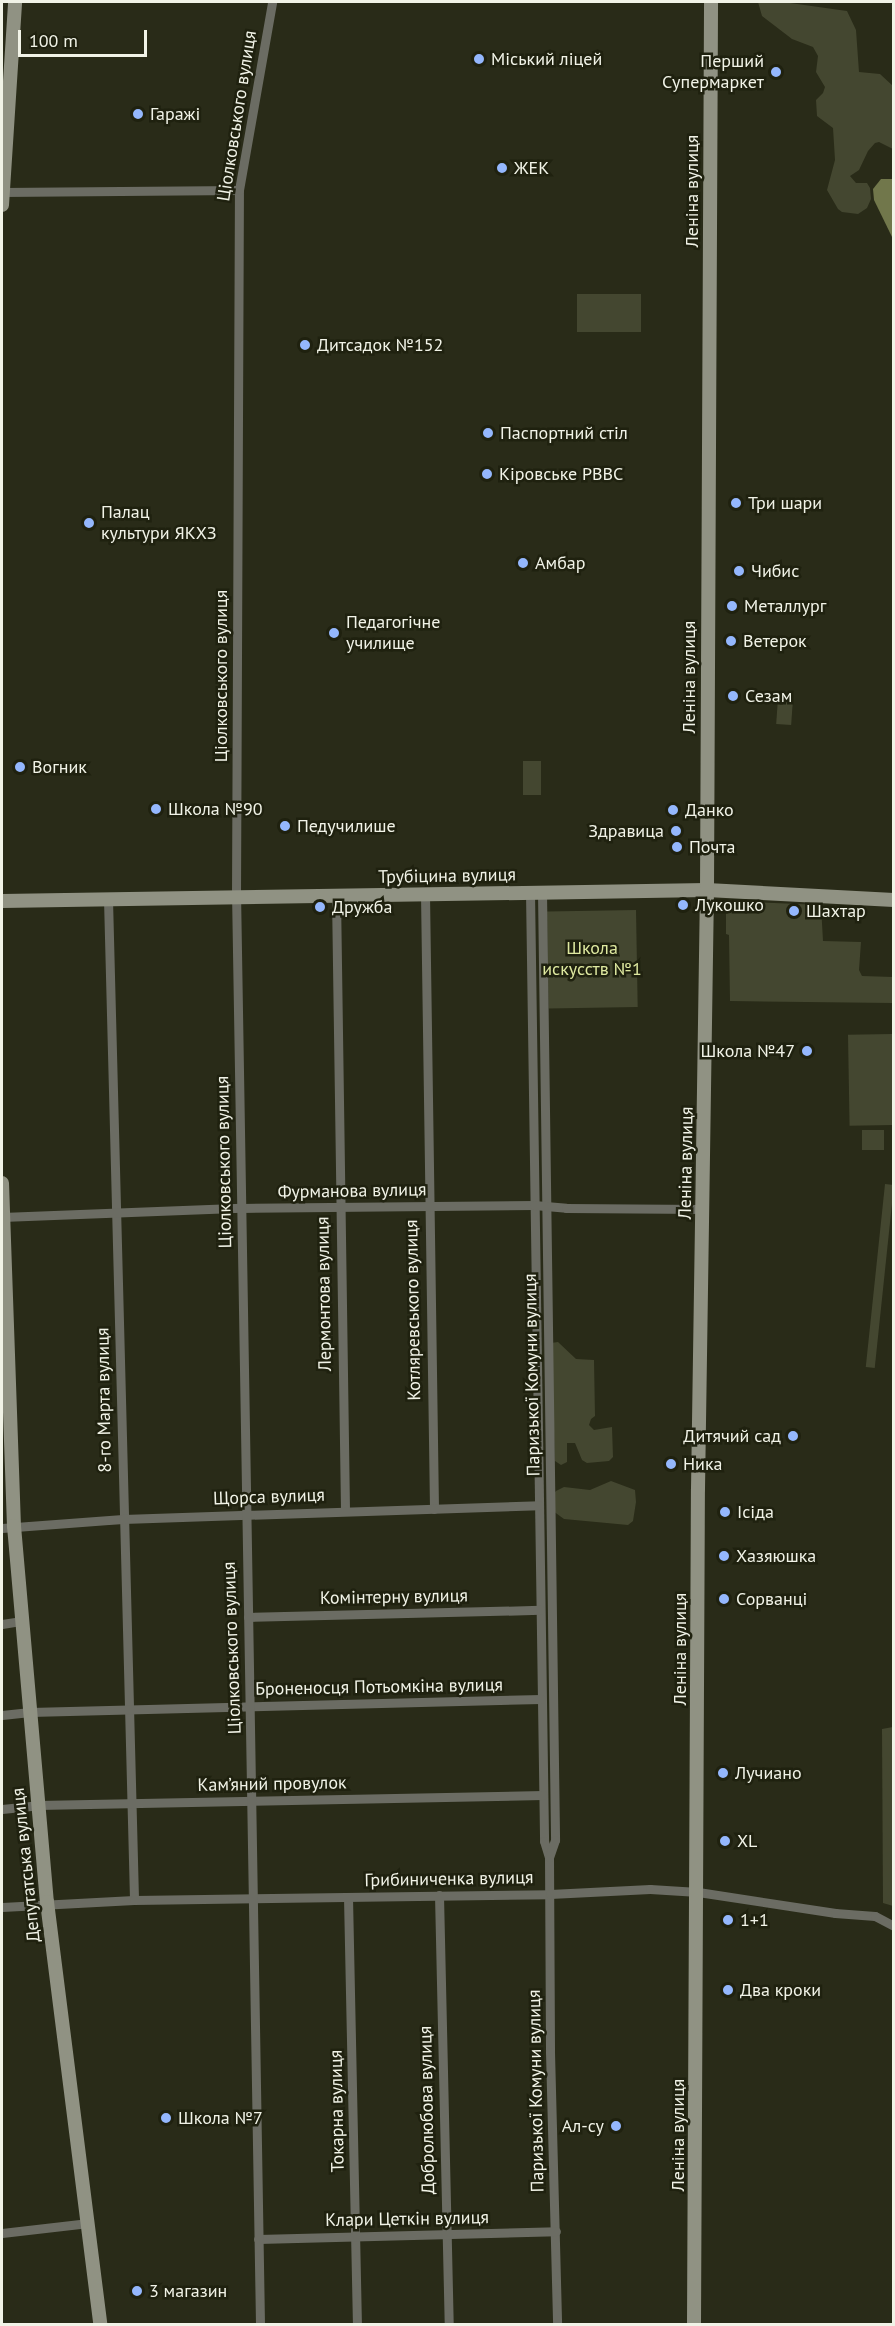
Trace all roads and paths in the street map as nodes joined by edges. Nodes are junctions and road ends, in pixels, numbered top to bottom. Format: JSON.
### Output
{"nodes":[{"id":1,"x":15,"y":2,"type":"edge"},
{"id":2,"x":272,"y":2,"type":"edge"},
{"id":3,"x":711,"y":2,"type":"edge"},
{"id":4,"x":239,"y":190,"type":"junction"},
{"id":5,"x":2,"y":192,"type":"edge"},
{"id":6,"x":2,"y":205,"type":"edge"},
{"id":7,"x":707,"y":890,"type":"junction"},
{"id":8,"x":536,"y":892,"type":"junction"},
{"id":9,"x":424,"y":894,"type":"junction"},
{"id":10,"x":336,"y":896,"type":"junction"},
{"id":11,"x":236,"y":897,"type":"junction"},
{"id":12,"x":108,"y":899,"type":"junction"},
{"id":13,"x":894,"y":900,"type":"edge"},
{"id":14,"x":2,"y":901,"type":"edge"},
{"id":15,"x":2,"y":1183,"type":"edge"},
{"id":16,"x":534,"y":1204,"type":"junction"},
{"id":17,"x":546,"y":1206,"type":"junction"},
{"id":18,"x":428,"y":1207,"type":"junction"},
{"id":19,"x":241,"y":1208,"type":"junction"},
{"id":20,"x":339,"y":1208,"type":"junction"},
{"id":21,"x":703,"y":1209,"type":"junction"},
{"id":22,"x":116,"y":1212,"type":"junction"},
{"id":23,"x":2,"y":1217,"type":"edge"},
{"id":24,"x":539,"y":1505,"type":"junction"},
{"id":25,"x":434,"y":1509,"type":"junction"},
{"id":26,"x":345,"y":1511,"type":"junction"},
{"id":27,"x":244,"y":1514,"type":"junction"},
{"id":28,"x":123,"y":1519,"type":"junction"},
{"id":29,"x":8,"y":1527,"type":"edge"},
{"id":30,"x":540,"y":1610,"type":"junction"},
{"id":31,"x":248,"y":1617,"type":"junction"},
{"id":32,"x":22,"y":1621,"type":"junction"},
{"id":33,"x":2,"y":1624,"type":"edge"},
{"id":34,"x":542,"y":1699,"type":"junction"},
{"id":35,"x":251,"y":1706,"type":"junction"},
{"id":36,"x":129,"y":1709,"type":"junction"},
{"id":37,"x":30,"y":1712,"type":"junction"},
{"id":38,"x":2,"y":1715,"type":"edge"},
{"id":39,"x":543,"y":1795,"type":"junction"},
{"id":40,"x":253,"y":1801,"type":"junction"},
{"id":41,"x":131,"y":1804,"type":"junction"},
{"id":42,"x":38,"y":1805,"type":"junction"},
{"id":43,"x":2,"y":1809,"type":"edge"},
{"id":44,"x":549,"y":1857,"type":"junction"},
{"id":45,"x":698,"y":1892,"type":"junction"},
{"id":46,"x":549,"y":1894,"type":"junction"},
{"id":47,"x":439,"y":1895,"type":"junction"},
{"id":48,"x":348,"y":1897,"type":"junction"},
{"id":49,"x":134,"y":1900,"type":"junction"},
{"id":50,"x":254,"y":1900,"type":"junction"},
{"id":51,"x":47,"y":1902,"type":"junction"},
{"id":52,"x":2,"y":1907,"type":"edge"},
{"id":53,"x":894,"y":1926,"type":"edge"},
{"id":54,"x":88,"y":2223,"type":"junction"},
{"id":55,"x":556,"y":2231,"type":"junction"},
{"id":56,"x":2,"y":2233,"type":"edge"},
{"id":57,"x":446,"y":2234,"type":"junction"},
{"id":58,"x":356,"y":2236,"type":"junction"},
{"id":59,"x":258,"y":2239,"type":"junction"},
{"id":60,"x":100,"y":2325,"type":"edge"},
{"id":61,"x":260,"y":2325,"type":"edge"},
{"id":62,"x":357,"y":2325,"type":"edge"},
{"id":63,"x":449,"y":2325,"type":"edge"},
{"id":64,"x":557,"y":2325,"type":"edge"},
{"id":65,"x":694,"y":2325,"type":"edge"}],
"edges":[{"from":1,"to":5,"type":"main road"},
{"from":2,"to":4,"type":"street","name":"Ціолковського вулиця"},
{"from":3,"to":7,"type":"main road","name":"Леніна вулиця"},
{"from":4,"to":5,"type":"street"},
{"from":4,"to":11,"type":"street","name":"Ціолковського вулиця"},
{"from":5,"to":6,"type":"main road"},
{"from":7,"to":8,"type":"main road","name":"Трубіцина вулиця"},
{"from":7,"to":13,"type":"main road","name":"Трубіцина вулиця"},
{"from":7,"to":21,"type":"main road","name":"Леніна вулиця"},
{"from":8,"to":9,"type":"main road","name":"Трубіцина вулиця"},
{"from":8,"to":16,"type":"street","name":"Паризької Комуни вулиця"},
{"from":8,"to":17,"type":"street","name":"Паризької Комуни вулиця"},
{"from":9,"to":10,"type":"main road","name":"Трубіцина вулиця"},
{"from":9,"to":18,"type":"street","name":"Котляревського вулиця"},
{"from":10,"to":11,"type":"main road","name":"Трубіцина вулиця"},
{"from":10,"to":20,"type":"street","name":"Лермонтова вулиця"},
{"from":11,"to":12,"type":"main road","name":"Трубіцина вулиця"},
{"from":11,"to":19,"type":"street","name":"Ціолковського вулиця"},
{"from":12,"to":14,"type":"main road","name":"Трубіцина вулиця"},
{"from":12,"to":22,"type":"street","name":"8-го Марта вулиця"},
{"from":15,"to":23,"type":"main road","name":"Депутатська вулиця"},
{"from":16,"to":17,"type":"street","name":"Фурманова вулиця"},
{"from":16,"to":18,"type":"street","name":"Фурманова вулиця"},
{"from":16,"to":24,"type":"street","name":"Паризької Комуни вулиця"},
{"from":17,"to":21,"type":"street","name":"Фурманова вулиця"},
{"from":17,"to":44,"type":"street","name":"Паризької Комуни вулиця"},
{"from":18,"to":20,"type":"street","name":"Фурманова вулиця"},
{"from":18,"to":25,"type":"street","name":"Котляревського вулиця"},
{"from":19,"to":20,"type":"street","name":"Фурманова вулиця"},
{"from":19,"to":22,"type":"street","name":"Фурманова вулиця"},
{"from":19,"to":27,"type":"street","name":"Ціолковського вулиця"},
{"from":20,"to":26,"type":"street","name":"Лермонтова вулиця"},
{"from":21,"to":45,"type":"main road","name":"Леніна вулиця"},
{"from":22,"to":23,"type":"street","name":"Фурманова вулиця"},
{"from":22,"to":28,"type":"street","name":"8-го Марта вулиця"},
{"from":23,"to":29,"type":"main road","name":"Депутатська вулиця"},
{"from":24,"to":25,"type":"street","name":"Щорса вулиця"},
{"from":24,"to":30,"type":"street","name":"Паризької Комуни вулиця"},
{"from":25,"to":26,"type":"street","name":"Щорса вулиця"},
{"from":26,"to":27,"type":"street","name":"Щорса вулиця"},
{"from":27,"to":28,"type":"street","name":"Щорса вулиця"},
{"from":27,"to":31,"type":"street","name":"Ціолковського вулиця"},
{"from":28,"to":29,"type":"street","name":"Щорса вулиця"},
{"from":28,"to":36,"type":"street","name":"8-го Марта вулиця"},
{"from":29,"to":32,"type":"main road","name":"Депутатська вулиця"},
{"from":30,"to":31,"type":"street","name":"Комінтерну вулиця"},
{"from":30,"to":34,"type":"street","name":"Паризької Комуни вулиця"},
{"from":31,"to":35,"type":"street","name":"Ціолковського вулиця"},
{"from":32,"to":33,"type":"street"},
{"from":32,"to":37,"type":"main road","name":"Депутатська вулиця"},
{"from":34,"to":35,"type":"street","name":"Броненосця Потьомкіна вулиця"},
{"from":34,"to":39,"type":"street","name":"Паризької Комуни вулиця"},
{"from":35,"to":36,"type":"street","name":"Броненосця Потьомкіна вулиця"},
{"from":35,"to":40,"type":"street","name":"Ціолковського вулиця"},
{"from":36,"to":37,"type":"street","name":"Броненосця Потьомкіна вулиця"},
{"from":36,"to":41,"type":"street","name":"8-го Марта вулиця"},
{"from":37,"to":38,"type":"street","name":"Броненосця Потьомкіна вулиця"},
{"from":37,"to":42,"type":"main road","name":"Депутатська вулиця"},
{"from":39,"to":40,"type":"street","name":"Кам’яний провулок"},
{"from":39,"to":44,"type":"street","name":"Паризької Комуни вулиця"},
{"from":40,"to":41,"type":"street","name":"Кам’яний провулок"},
{"from":40,"to":50,"type":"street","name":"Ціолковського вулиця"},
{"from":41,"to":42,"type":"street","name":"Кам’яний провулок"},
{"from":41,"to":49,"type":"street","name":"8-го Марта вулиця"},
{"from":42,"to":43,"type":"street","name":"Кам’яний провулок"},
{"from":42,"to":51,"type":"main road","name":"Депутатська вулиця"},
{"from":44,"to":46,"type":"street","name":"Паризької Комуни вулиця"},
{"from":45,"to":46,"type":"street","name":"Грибиниченка вулиця"},
{"from":45,"to":53,"type":"street","name":"Грибиниченка вулиця"},
{"from":45,"to":65,"type":"main road","name":"Леніна вулиця"},
{"from":46,"to":47,"type":"street","name":"Грибиниченка вулиця"},
{"from":46,"to":55,"type":"street","name":"Паризької Комуни вулиця"},
{"from":47,"to":48,"type":"street","name":"Грибиниченка вулиця"},
{"from":47,"to":57,"type":"street","name":"Добролюбова вулиця"},
{"from":48,"to":50,"type":"street","name":"Грибиниченка вулиця"},
{"from":48,"to":58,"type":"street","name":"Токарна вулиця"},
{"from":49,"to":50,"type":"street","name":"Грибиниченка вулиця"},
{"from":49,"to":51,"type":"street","name":"Грибиниченка вулиця"},
{"from":50,"to":59,"type":"street","name":"Ціолковського вулиця"},
{"from":51,"to":52,"type":"street","name":"Грибиниченка вулиця"},
{"from":51,"to":54,"type":"main road","name":"Депутатська вулиця"},
{"from":54,"to":56,"type":"street"},
{"from":54,"to":60,"type":"main road","name":"Депутатська вулиця"},
{"from":55,"to":57,"type":"street","name":"Клари Цеткін вулиця"},
{"from":55,"to":64,"type":"street","name":"Паризької Комуни вулиця"},
{"from":57,"to":58,"type":"street","name":"Клари Цеткін вулиця"},
{"from":57,"to":63,"type":"street","name":"Добролюбова вулиця"},
{"from":58,"to":59,"type":"street","name":"Клари Цеткін вулиця"},
{"from":58,"to":62,"type":"street","name":"Токарна вулиця"},
{"from":59,"to":61,"type":"street","name":"Ціолковського вулиця"}]}
